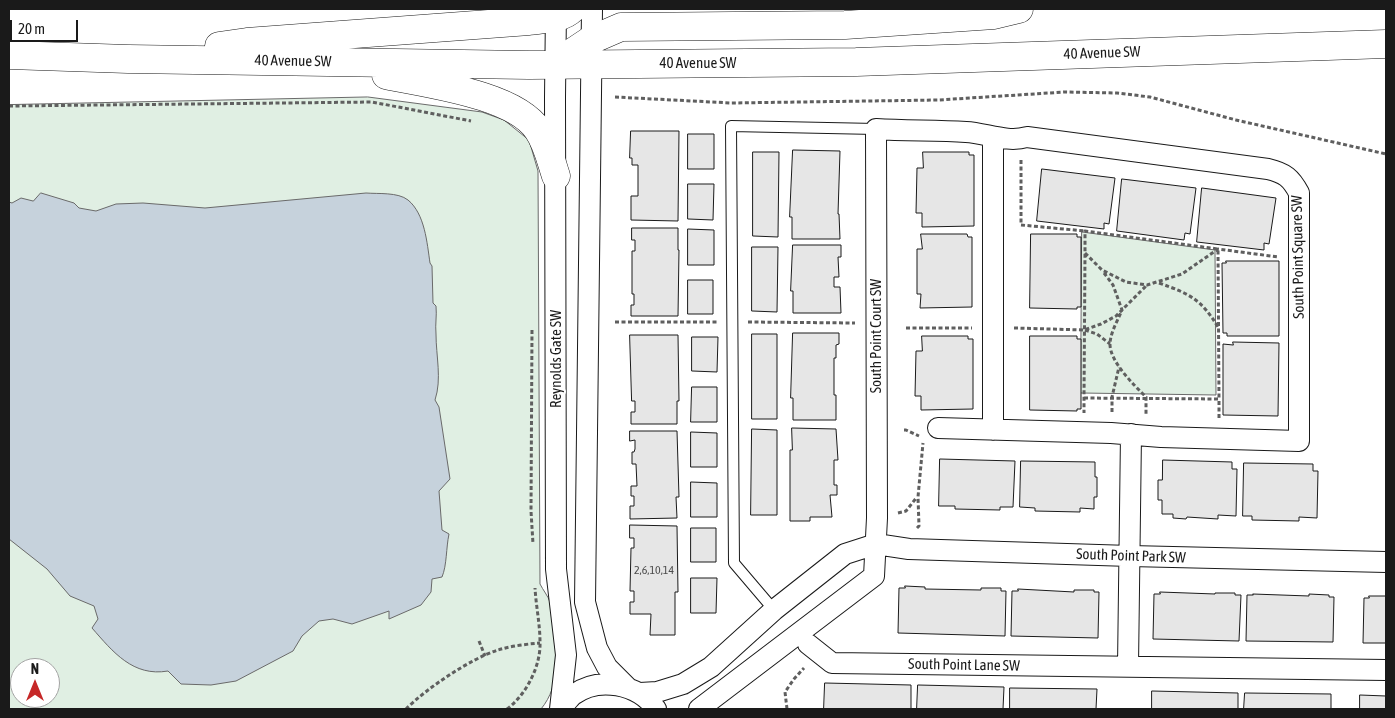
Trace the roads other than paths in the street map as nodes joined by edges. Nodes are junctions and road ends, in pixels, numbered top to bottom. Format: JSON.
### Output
{"nodes":[{"id":1,"x":592,"y":9,"type":"edge"},
{"id":2,"x":1019,"y":9,"type":"edge"},
{"id":3,"x":561,"y":11,"type":"edge"},
{"id":4,"x":1386,"y":44,"type":"edge"},
{"id":5,"x":591,"y":52,"type":"junction"},
{"id":6,"x":9,"y":56,"type":"edge"},
{"id":7,"x":128,"y":59,"type":"junction"},
{"id":8,"x":328,"y":62,"type":"junction"},
{"id":9,"x":555,"y":64,"type":"junction"},
{"id":10,"x":876,"y":129,"type":"junction"},
{"id":11,"x":993,"y":137,"type":"junction"},
{"id":12,"x":556,"y":176,"type":"junction"},
{"id":13,"x":993,"y":430,"type":"junction"},
{"id":14,"x":931,"y":433,"type":"road end"},
{"id":15,"x":1138,"y":435,"type":"junction"},
{"id":16,"x":876,"y":544,"type":"junction"},
{"id":17,"x":1130,"y":556,"type":"junction"},
{"id":18,"x":1386,"y":562,"type":"edge"},
{"id":19,"x":774,"y":610,"type":"junction"},
{"id":20,"x":813,"y":648,"type":"road end"},
{"id":21,"x":1128,"y":666,"type":"junction"},
{"id":22,"x":1386,"y":670,"type":"edge"},
{"id":23,"x":634,"y":690,"type":"junction"},
{"id":24,"x":560,"y":709,"type":"edge"},
{"id":25,"x":656,"y":709,"type":"edge"},
{"id":26,"x":699,"y":709,"type":"edge"}],
"edges":[{"from":1,"to":5,"type":"street"},
{"from":2,"to":5,"type":"main road"},
{"from":3,"to":7,"type":"main road"},
{"from":3,"to":9,"type":"street","name":"Reynolds Gate SW"},
{"from":4,"to":5,"type":"main road","name":"40 Avenue SW"},
{"from":5,"to":9,"type":"main road","name":"40 Avenue SW"},
{"from":5,"to":23,"type":"street"},
{"from":6,"to":7,"type":"main road","name":"40 Avenue SW"},
{"from":7,"to":8,"type":"main road","name":"40 Avenue SW"},
{"from":8,"to":9,"type":"main road","name":"40 Avenue SW"},
{"from":8,"to":12,"type":"main road"},
{"from":9,"to":12,"type":"street","name":"Reynolds Gate SW"},
{"from":10,"to":11,"type":"street","name":"South Point Square SW"},
{"from":10,"to":16,"type":"street","name":"South Point Court SW"},
{"from":10,"to":19,"type":"lane"},
{"from":11,"to":13,"type":"street"},
{"from":11,"to":15,"type":"street","name":"South Point Square SW"},
{"from":12,"to":24,"type":"street","name":"Reynolds Gate SW"},
{"from":13,"to":14,"type":"street","name":"South Point Square SW"},
{"from":13,"to":15,"type":"street","name":"South Point Square SW"},
{"from":15,"to":17,"type":"street"},
{"from":16,"to":17,"type":"street","name":"South Point Park SW"},
{"from":16,"to":19,"type":"street","name":"South Point Park SW"},
{"from":16,"to":26,"type":"street"},
{"from":17,"to":18,"type":"street","name":"South Point Park SW"},
{"from":17,"to":21,"type":"street"},
{"from":19,"to":23,"type":"street","name":"South Point Park SW"},
{"from":20,"to":21,"type":"street","name":"South Point Lane SW"},
{"from":21,"to":22,"type":"street","name":"South Point Lane SW"},
{"from":23,"to":24,"type":"street","name":"South Point Park SW"},
{"from":23,"to":25,"type":"street"}]}
